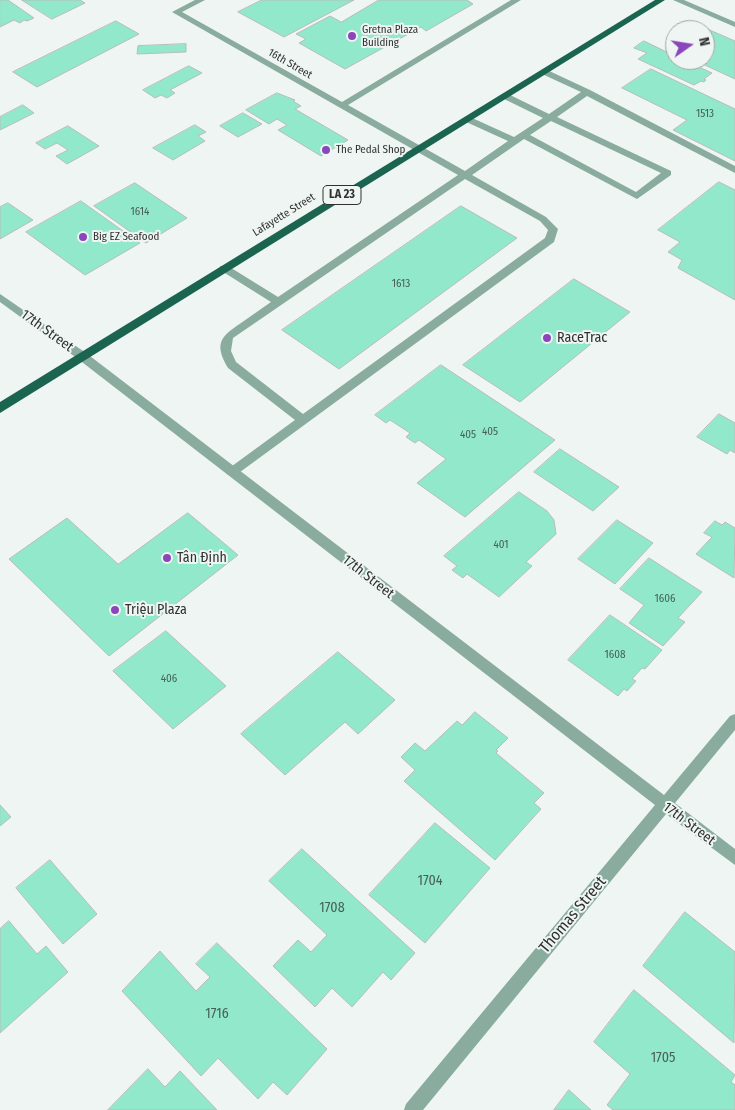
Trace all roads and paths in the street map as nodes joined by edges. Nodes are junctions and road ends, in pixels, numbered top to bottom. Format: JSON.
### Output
{"nodes":[{"id":1,"x":201,"y":0,"type":"edge"},
{"id":2,"x":518,"y":0,"type":"edge"},
{"id":3,"x":661,"y":0,"type":"edge"},
{"id":4,"x":677,"y":0,"type":"edge"},
{"id":5,"x":735,"y":25,"type":"edge"},
{"id":6,"x":545,"y":72,"type":"junction"},
{"id":7,"x":587,"y":92,"type":"junction"},
{"id":8,"x":506,"y":96,"type":"junction"},
{"id":9,"x":340,"y":106,"type":"junction"},
{"id":10,"x":550,"y":117,"type":"junction"},
{"id":11,"x":467,"y":119,"type":"junction"},
{"id":12,"x":519,"y":138,"type":"junction"},
{"id":13,"x":417,"y":149,"type":"junction"},
{"id":14,"x":735,"y":170,"type":"edge"},
{"id":15,"x":464,"y":175,"type":"junction"},
{"id":16,"x":224,"y":268,"type":"junction"},
{"id":17,"x":0,"y":297,"type":"edge"},
{"id":18,"x":280,"y":303,"type":"junction"},
{"id":19,"x":82,"y":356,"type":"junction"},
{"id":20,"x":0,"y":408,"type":"edge"},
{"id":21,"x":303,"y":420,"type":"junction"},
{"id":22,"x":232,"y":472,"type":"junction"},
{"id":23,"x":735,"y":720,"type":"edge"},
{"id":24,"x":664,"y":805,"type":"junction"},
{"id":25,"x":735,"y":858,"type":"edge"},
{"id":26,"x":412,"y":1110,"type":"edge"}],
"edges":[{"from":1,"to":9,"type":"street","name":"16th Street"},
{"from":2,"to":9,"type":"street"},
{"from":3,"to":6,"type":"highway","name":"Lafayette Street","number":"LA 23"},
{"from":4,"to":5,"type":"street"},
{"from":6,"to":7,"type":"street"},
{"from":6,"to":8,"type":"highway","name":"Lafayette Street","number":"LA 23"},
{"from":7,"to":10,"type":"street"},
{"from":7,"to":14,"type":"street"},
{"from":8,"to":10,"type":"street"},
{"from":8,"to":11,"type":"highway","name":"Lafayette Street","number":"LA 23"},
{"from":9,"to":13,"type":"street","name":"16th Street"},
{"from":10,"to":12,"type":"street"},
{"from":10,"to":12,"type":"street"},
{"from":11,"to":12,"type":"street"},
{"from":11,"to":13,"type":"highway","name":"Lafayette Street","number":"LA 23"},
{"from":12,"to":15,"type":"street"},
{"from":13,"to":15,"type":"street","name":"16th Street"},
{"from":13,"to":16,"type":"highway","name":"Lafayette Street","number":"LA 23"},
{"from":15,"to":18,"type":"street"},
{"from":15,"to":21,"type":"street","name":"16th Street"},
{"from":16,"to":18,"type":"street"},
{"from":16,"to":19,"type":"highway","name":"Lafayette Street","number":"LA 23"},
{"from":17,"to":19,"type":"street","name":"17th Street"},
{"from":18,"to":21,"type":"street"},
{"from":19,"to":20,"type":"highway","name":"Lafayette Street","number":"LA 23"},
{"from":19,"to":22,"type":"street","name":"17th Street"},
{"from":21,"to":22,"type":"street"},
{"from":22,"to":24,"type":"street","name":"17th Street"},
{"from":23,"to":24,"type":"street","name":"Thomas Street"},
{"from":24,"to":25,"type":"street","name":"17th Street"},
{"from":24,"to":26,"type":"street","name":"Thomas Street"}]}
